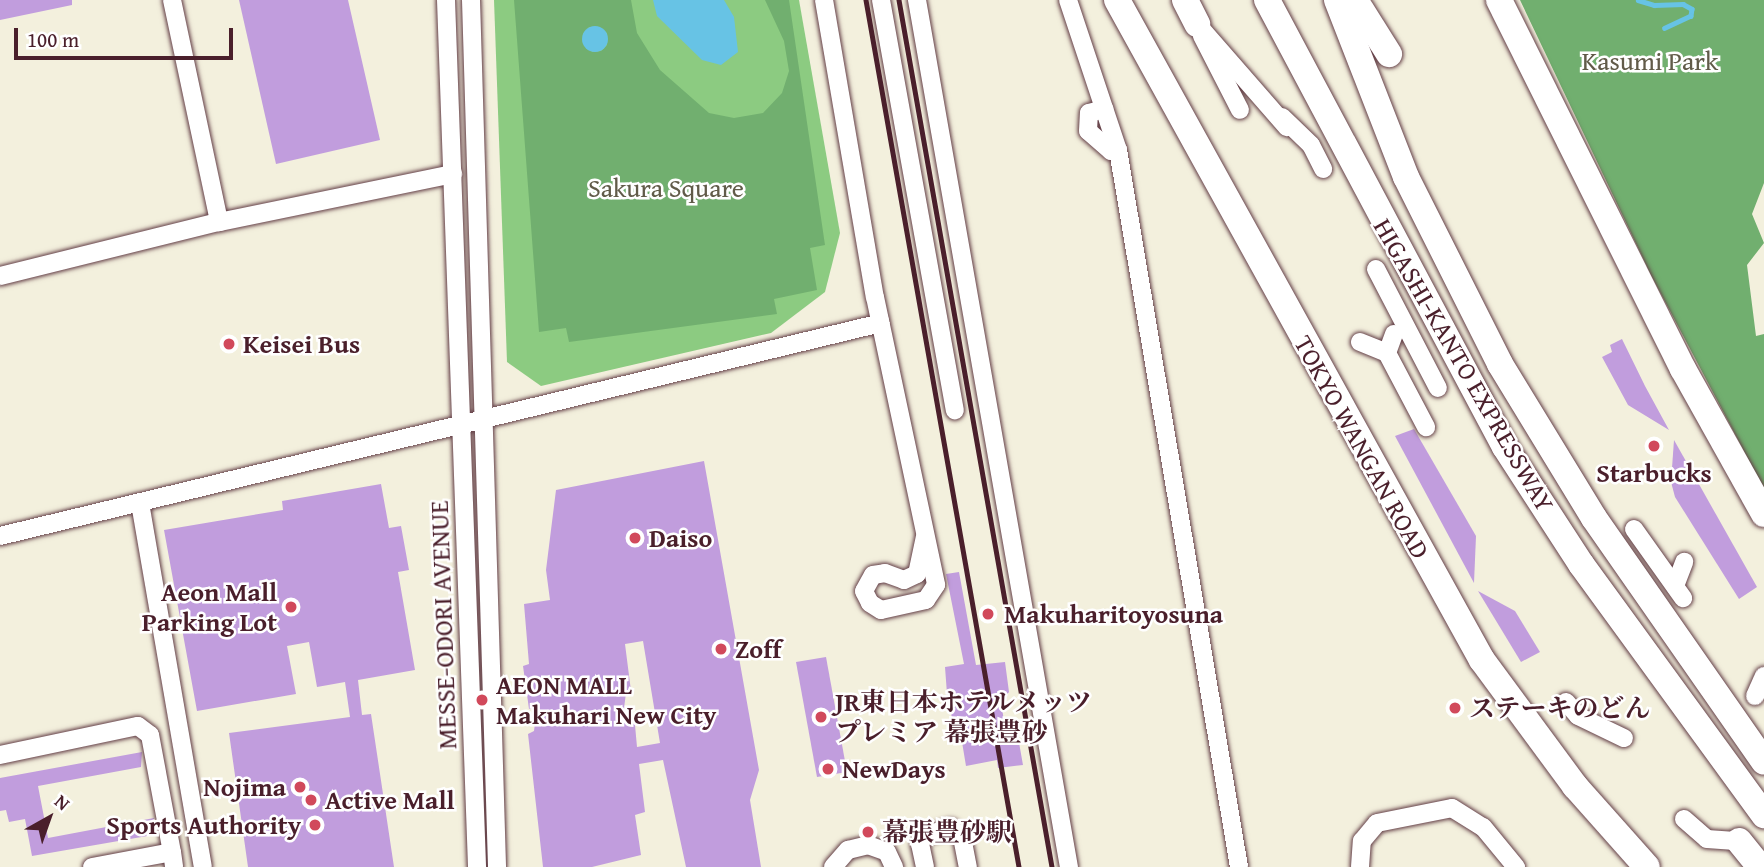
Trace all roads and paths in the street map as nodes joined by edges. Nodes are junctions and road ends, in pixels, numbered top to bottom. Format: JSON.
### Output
{"nodes":[{"id":1,"x":172,"y":0,"type":"edge"},
{"id":2,"x":446,"y":0,"type":"edge"},
{"id":3,"x":471,"y":0,"type":"edge"},
{"id":4,"x":824,"y":0,"type":"edge"},
{"id":5,"x":881,"y":0,"type":"edge"},
{"id":6,"x":917,"y":0,"type":"edge"},
{"id":7,"x":1068,"y":0,"type":"edge"},
{"id":8,"x":1116,"y":0,"type":"edge"},
{"id":9,"x":1185,"y":0,"type":"edge"},
{"id":10,"x":1267,"y":0,"type":"edge"},
{"id":11,"x":1337,"y":0,"type":"edge"},
{"id":12,"x":1355,"y":0,"type":"edge"},
{"id":13,"x":1499,"y":0,"type":"edge"},
{"id":14,"x":1197,"y":24,"type":"junction"},
{"id":15,"x":1389,"y":54,"type":"dead end"},
{"id":16,"x":1240,"y":110,"type":"dead end"},
{"id":17,"x":1323,"y":169,"type":"dead end"},
{"id":18,"x":453,"y":174,"type":"junction"},
{"id":19,"x":219,"y":222,"type":"junction"},
{"id":20,"x":1376,"y":269,"type":"dead end"},
{"id":21,"x":0,"y":276,"type":"edge"},
{"id":22,"x":881,"y":323,"type":"junction"},
{"id":23,"x":1394,"y":334,"type":"dead end"},
{"id":24,"x":1360,"y":342,"type":"dead end"},
{"id":25,"x":1415,"y":345,"type":"junction"},
{"id":26,"x":1387,"y":353,"type":"junction"},
{"id":27,"x":1400,"y":380,"type":"junction"},
{"id":28,"x":1438,"y":388,"type":"dead end"},
{"id":29,"x":955,"y":410,"type":"dead end"},
{"id":30,"x":482,"y":418,"type":"junction"},
{"id":31,"x":460,"y":424,"type":"junction"},
{"id":32,"x":1426,"y":426,"type":"dead end"},
{"id":33,"x":140,"y":503,"type":"junction"},
{"id":34,"x":1764,"y":514,"type":"edge"},
{"id":35,"x":1634,"y":529,"type":"dead end"},
{"id":36,"x":0,"y":536,"type":"edge"},
{"id":37,"x":925,"y":537,"type":"junction"},
{"id":38,"x":1684,"y":562,"type":"dead end"},
{"id":39,"x":1482,"y":660,"type":"junction"},
{"id":40,"x":1764,"y":676,"type":"edge"},
{"id":41,"x":1755,"y":696,"type":"dead end"},
{"id":42,"x":1566,"y":702,"type":"dead end"},
{"id":43,"x":1624,"y":738,"type":"dead end"},
{"id":44,"x":0,"y":755,"type":"edge"},
{"id":45,"x":1764,"y":762,"type":"edge"},
{"id":46,"x":1764,"y":815,"type":"edge"},
{"id":47,"x":1684,"y":819,"type":"dead end"},
{"id":48,"x":1739,"y":841,"type":"joint"},
{"id":49,"x":173,"y":860,"type":"edge"},
{"id":50,"x":92,"y":867,"type":"edge"},
{"id":51,"x":203,"y":867,"type":"edge"},
{"id":52,"x":477,"y":867,"type":"edge"},
{"id":53,"x":497,"y":867,"type":"edge"},
{"id":54,"x":833,"y":867,"type":"edge"},
{"id":55,"x":894,"y":867,"type":"edge"},
{"id":56,"x":925,"y":867,"type":"edge"},
{"id":57,"x":968,"y":867,"type":"edge"},
{"id":58,"x":1069,"y":867,"type":"edge"},
{"id":59,"x":1239,"y":867,"type":"edge"},
{"id":60,"x":1360,"y":867,"type":"edge"},
{"id":61,"x":1516,"y":867,"type":"edge"},
{"id":62,"x":1627,"y":867,"type":"edge"},
{"id":63,"x":1647,"y":867,"type":"edge"},
{"id":64,"x":1760,"y":867,"type":"edge"}],
"edges":[{"from":1,"to":19,"type":"street"},
{"from":2,"to":18,"type":"street","name":"MESSE-ODORI AVENUE"},
{"from":3,"to":30,"type":"street","name":"MESSE-ODORI AVENUE"},
{"from":4,"to":22,"type":"street"},
{"from":5,"to":29,"type":"street"},
{"from":6,"to":58,"type":"street"},
{"from":7,"to":59,"type":"street"},
{"from":8,"to":39,"type":"highway","name":"TOKYO WANGAN ROAD"},
{"from":9,"to":14,"type":"highway"},
{"from":10,"to":46,"type":"highway","name":"HIGASHI-KANTO EXPRESSWAY"},
{"from":11,"to":45,"type":"highway","name":"HIGASHI-KANTO EXPRESSWAY"},
{"from":12,"to":15,"type":"highway"},
{"from":13,"to":34,"type":"highway"},
{"from":14,"to":16,"type":"street"},
{"from":14,"to":17,"type":"street"},
{"from":18,"to":19,"type":"street"},
{"from":18,"to":31,"type":"street","name":"MESSE-ODORI AVENUE"},
{"from":19,"to":21,"type":"street"},
{"from":20,"to":25,"type":"street"},
{"from":22,"to":30,"type":"street"},
{"from":22,"to":37,"type":"street"},
{"from":23,"to":26,"type":"street"},
{"from":24,"to":26,"type":"street"},
{"from":25,"to":27,"type":"street"},
{"from":25,"to":28,"type":"street"},
{"from":26,"to":27,"type":"street"},
{"from":27,"to":32,"type":"street"},
{"from":30,"to":31,"type":"street"},
{"from":30,"to":53,"type":"street","name":"MESSE-ODORI AVENUE"},
{"from":31,"to":33,"type":"street"},
{"from":31,"to":52,"type":"street","name":"MESSE-ODORI AVENUE"},
{"from":33,"to":36,"type":"street"},
{"from":33,"to":51,"type":"street"},
{"from":35,"to":38,"type":"street"},
{"from":37,"to":37,"type":"street"},
{"from":39,"to":62,"type":"highway"},
{"from":39,"to":63,"type":"highway","name":"TOKYO WANGAN ROAD"},
{"from":40,"to":41,"type":"street"},
{"from":42,"to":43,"type":"street"},
{"from":44,"to":49,"type":"street"},
{"from":47,"to":48,"type":"street"},
{"from":48,"to":64,"type":"highway"},
{"from":49,"to":50,"type":"street"},
{"from":54,"to":55,"type":"street"},
{"from":56,"to":57,"type":"street"},
{"from":60,"to":61,"type":"street"}]}
